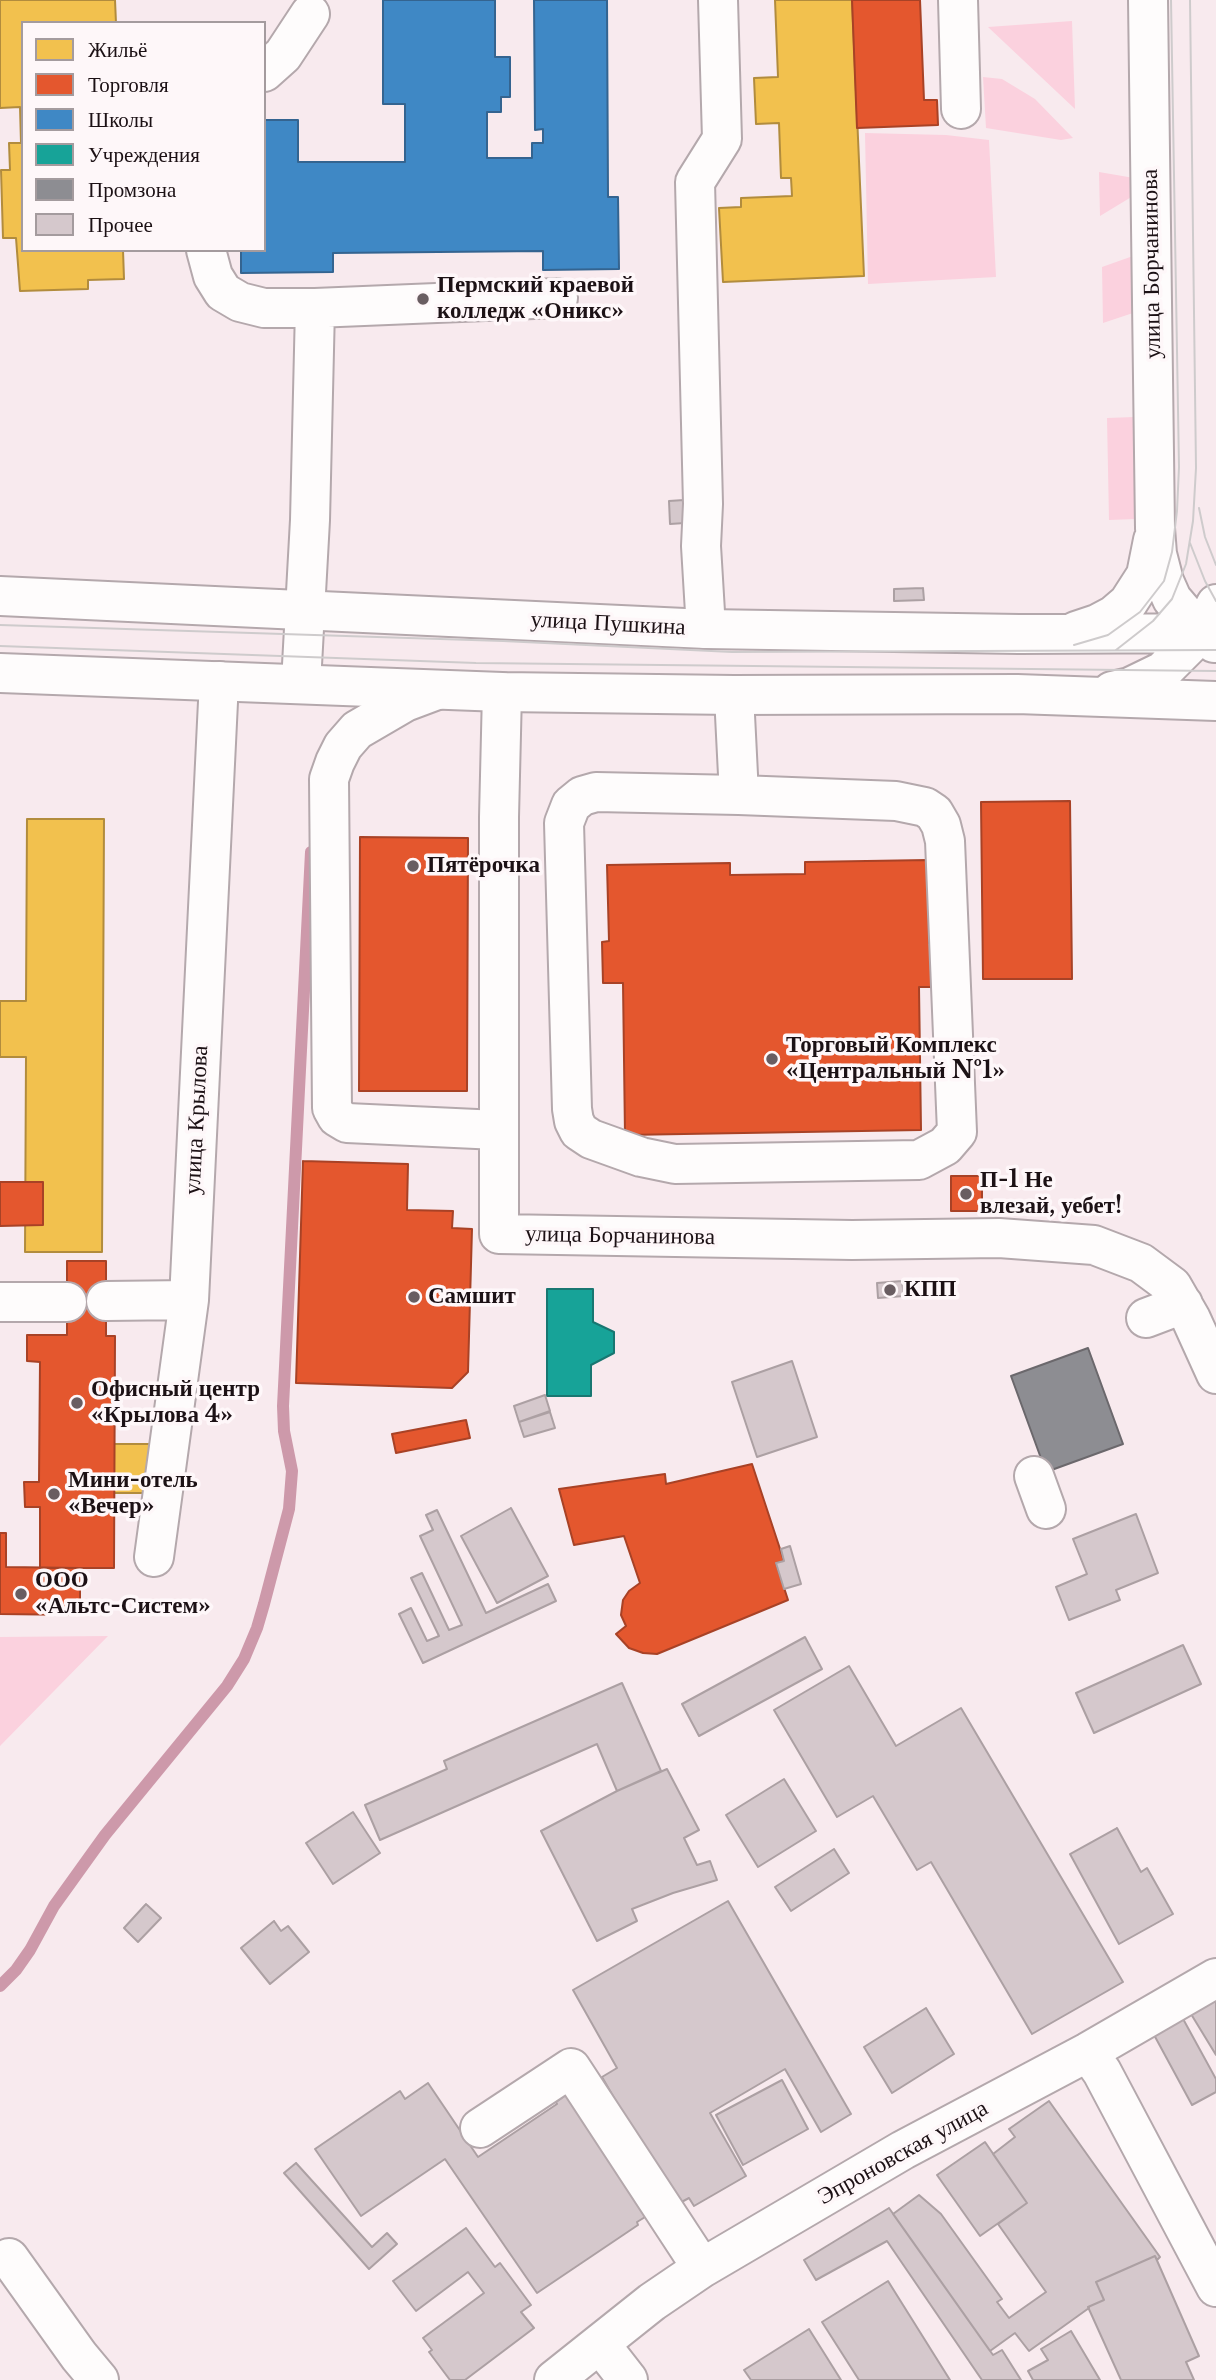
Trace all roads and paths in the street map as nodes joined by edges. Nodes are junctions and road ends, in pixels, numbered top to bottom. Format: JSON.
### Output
{"nodes":[{"id":1,"x":718,"y":0,"type":"edge"},
{"id":2,"x":958,"y":0,"type":"edge"},
{"id":3,"x":1148,"y":0,"type":"edge"},
{"id":4,"x":310,"y":15,"type":"dead end"},
{"id":5,"x":266,"y":70,"type":"edge"},
{"id":6,"x":961,"y":109,"type":"dead end"},
{"id":7,"x":207,"y":252,"type":"edge"},
{"id":8,"x":558,"y":298,"type":"dead end"},
{"id":9,"x":315,"y":309,"type":"junction"},
{"id":10,"x":1155,"y":528,"type":"junction"},
{"id":11,"x":0,"y":596,"type":"edge"},
{"id":12,"x":304,"y":610,"type":"junction"},
{"id":13,"x":706,"y":629,"type":"junction"},
{"id":14,"x":1212,"y":629,"type":"edge"},
{"id":15,"x":1072,"y":633,"type":"junction"},
{"id":16,"x":0,"y":673,"type":"edge"},
{"id":17,"x":219,"y":681,"type":"junction"},
{"id":18,"x":301,"y":684,"type":"junction"},
{"id":19,"x":438,"y":690,"type":"junction"},
{"id":20,"x":502,"y":692,"type":"junction"},
{"id":21,"x":734,"y":695,"type":"junction"},
{"id":22,"x":1080,"y":697,"type":"junction"},
{"id":23,"x":1216,"y":701,"type":"edge"},
{"id":24,"x":739,"y":795,"type":"junction"},
{"id":25,"x":498,"y":1129,"type":"junction"},
{"id":26,"x":189,"y":1300,"type":"junction"},
{"id":27,"x":106,"y":1301,"type":"dead end"},
{"id":28,"x":0,"y":1302,"type":"edge"},
{"id":29,"x":67,"y":1302,"type":"dead end"},
{"id":30,"x":1183,"y":1304,"type":"junction"},
{"id":31,"x":1146,"y":1318,"type":"dead end"},
{"id":32,"x":1216,"y":1374,"type":"edge"},
{"id":33,"x":154,"y":1557,"type":"dead end"},
{"id":34,"x":1216,"y":1978,"type":"edge"},
{"id":35,"x":1088,"y":2052,"type":"junction"},
{"id":36,"x":480,"y":2128,"type":"dead end"},
{"id":37,"x":9,"y":2258,"type":"dead end"},
{"id":38,"x":702,"y":2268,"type":"junction"},
{"id":39,"x":1216,"y":2287,"type":"edge"},
{"id":40,"x":600,"y":2344,"type":"junction"},
{"id":41,"x":99,"y":2380,"type":"edge"},
{"id":42,"x":554,"y":2380,"type":"edge"},
{"id":43,"x":628,"y":2380,"type":"edge"}],
"edges":[{"from":1,"to":13,"type":"main road"},
{"from":2,"to":6,"type":"main road"},
{"from":3,"to":10,"type":"main road","name":"улица Борчанинова"},
{"from":4,"to":5,"type":"main road"},
{"from":7,"to":9,"type":"main road"},
{"from":8,"to":9,"type":"main road"},
{"from":9,"to":12,"type":"main road"},
{"from":10,"to":14,"type":"main road"},
{"from":10,"to":15,"type":"main road"},
{"from":11,"to":12,"type":"main road","name":"улица Пушкина"},
{"from":12,"to":13,"type":"main road","name":"улица Пушкина"},
{"from":12,"to":18,"type":"main road"},
{"from":13,"to":15,"type":"main road","name":"улица Пушкина"},
{"from":14,"to":15,"type":"main road","name":"улица Пушкина"},
{"from":14,"to":22,"type":"main road"},
{"from":16,"to":17,"type":"main road"},
{"from":17,"to":18,"type":"main road"},
{"from":17,"to":26,"type":"main road","name":"улица Крылова"},
{"from":18,"to":19,"type":"main road"},
{"from":19,"to":20,"type":"main road"},
{"from":19,"to":25,"type":"main road"},
{"from":20,"to":21,"type":"main road"},
{"from":20,"to":25,"type":"main road","name":"улица Борчанинова"},
{"from":21,"to":22,"type":"main road"},
{"from":21,"to":24,"type":"main road"},
{"from":22,"to":23,"type":"main road"},
{"from":24,"to":24,"type":"main road"},
{"from":25,"to":30,"type":"main road","name":"улица Борчанинова"},
{"from":26,"to":27,"type":"main road"},
{"from":26,"to":33,"type":"main road","name":"улица Крылова"},
{"from":28,"to":29,"type":"main road"},
{"from":30,"to":31,"type":"main road"},
{"from":30,"to":32,"type":"main road","name":"улица Борчанинова"},
{"from":34,"to":35,"type":"main road","name":"Эпроновская улица"},
{"from":35,"to":38,"type":"main road","name":"Эпроновская улица"},
{"from":35,"to":39,"type":"main road"},
{"from":36,"to":38,"type":"main road"},
{"from":37,"to":41,"type":"main road"},
{"from":38,"to":40,"type":"main road","name":"Эпроновская улица"},
{"from":40,"to":42,"type":"main road","name":"Эпроновская улица"},
{"from":40,"to":43,"type":"main road"}]}
